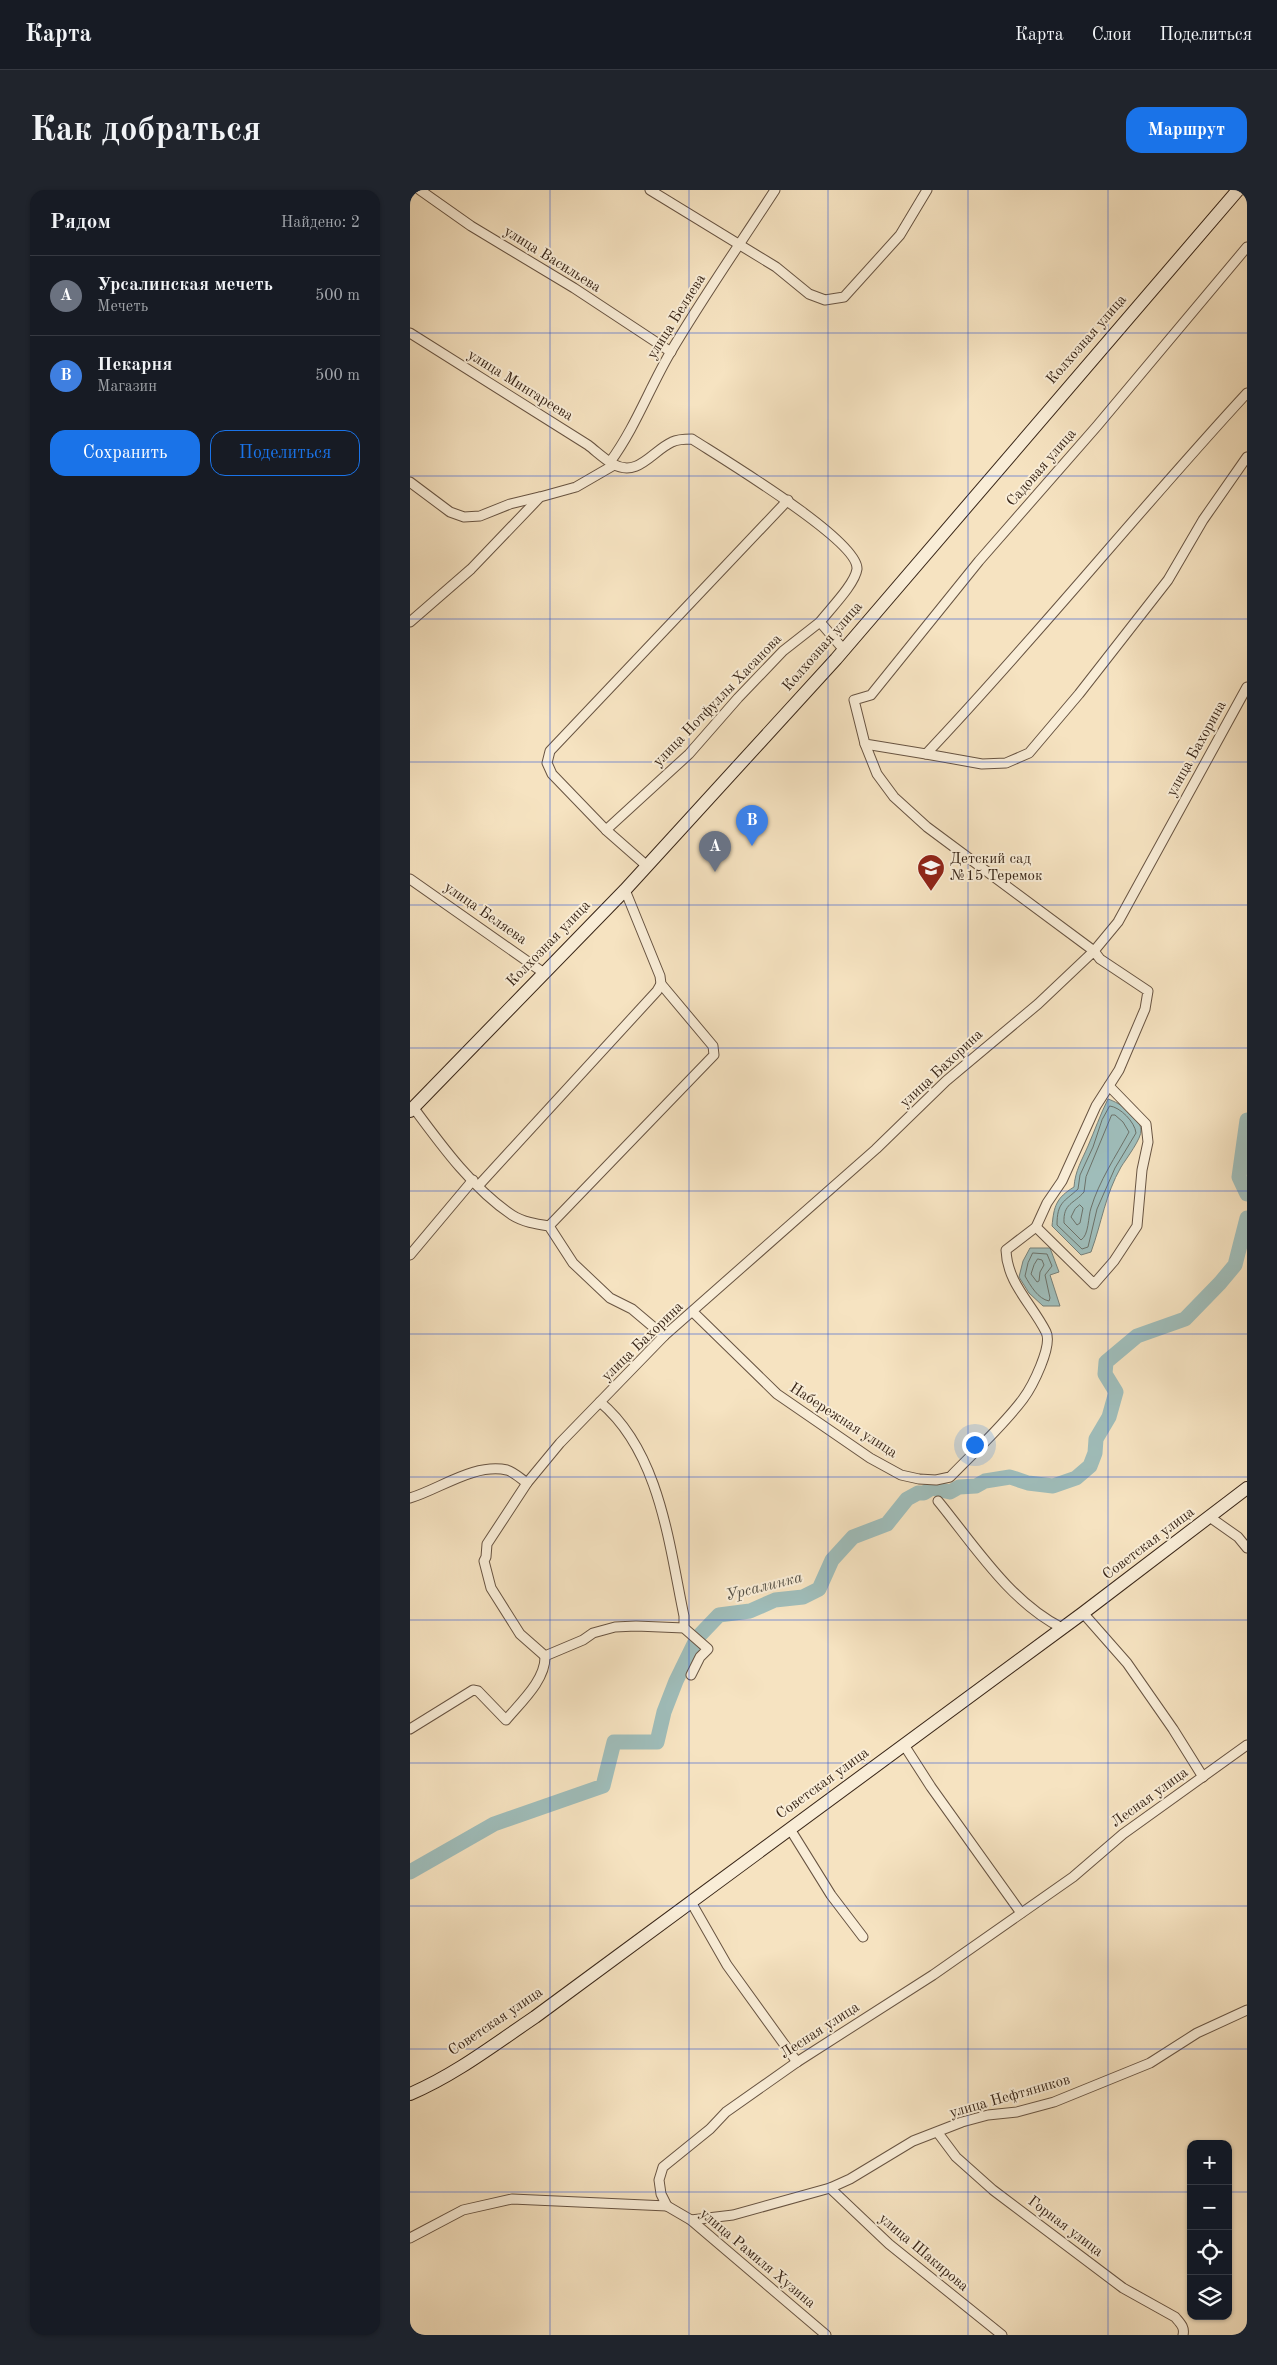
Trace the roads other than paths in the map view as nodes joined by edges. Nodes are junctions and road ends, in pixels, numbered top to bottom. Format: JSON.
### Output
{"nodes":[{"id":1,"x":420,"y":190,"type":"edge"},
{"id":2,"x":650,"y":190,"type":"edge"},
{"id":3,"x":775,"y":190,"type":"edge"},
{"id":4,"x":927,"y":190,"type":"edge"},
{"id":5,"x":1238,"y":190,"type":"edge"},
{"id":6,"x":738,"y":246,"type":"junction"},
{"id":7,"x":1247,"y":247,"type":"edge"},
{"id":8,"x":410,"y":333,"type":"edge"},
{"id":9,"x":671,"y":352,"type":"junction"},
{"id":10,"x":1247,"y":393,"type":"edge"},
{"id":11,"x":1247,"y":457,"type":"edge"},
{"id":12,"x":612,"y":463,"type":"junction"},
{"id":13,"x":410,"y":482,"type":"edge"},
{"id":14,"x":540,"y":497,"type":"junction"},
{"id":15,"x":788,"y":500,"type":"junction"},
{"id":16,"x":410,"y":622,"type":"edge"},
{"id":17,"x":820,"y":622,"type":"junction"},
{"id":18,"x":844,"y":650,"type":"junction"},
{"id":19,"x":1247,"y":687,"type":"edge"},
{"id":20,"x":865,"y":744,"type":"junction"},
{"id":21,"x":926,"y":754,"type":"junction"},
{"id":22,"x":606,"y":830,"type":"junction"},
{"id":23,"x":647,"y":866,"type":"junction"},
{"id":24,"x":410,"y":879,"type":"edge"},
{"id":25,"x":625,"y":890,"type":"junction"},
{"id":26,"x":1094,"y":951,"type":"junction"},
{"id":27,"x":544,"y":973,"type":"junction"},
{"id":28,"x":661,"y":984,"type":"junction"},
{"id":29,"x":1109,"y":1086,"type":"junction"},
{"id":30,"x":412,"y":1109,"type":"edge"},
{"id":31,"x":476,"y":1183,"type":"junction"},
{"id":32,"x":548,"y":1226,"type":"junction"},
{"id":33,"x":1036,"y":1227,"type":"junction"},
{"id":34,"x":410,"y":1255,"type":"edge"},
{"id":35,"x":693,"y":1312,"type":"junction"},
{"id":36,"x":664,"y":1336,"type":"junction"},
{"id":37,"x":600,"y":1402,"type":"junction"},
{"id":38,"x":527,"y":1483,"type":"junction"},
{"id":39,"x":1247,"y":1488,"type":"edge"},
{"id":40,"x":410,"y":1498,"type":"edge"},
{"id":41,"x":938,"y":1501,"type":"dead end"},
{"id":42,"x":1211,"y":1518,"type":"junction"},
{"id":43,"x":1247,"y":1548,"type":"edge"},
{"id":44,"x":1083,"y":1613,"type":"junction"},
{"id":45,"x":684,"y":1628,"type":"junction"},
{"id":46,"x":1062,"y":1628,"type":"junction"},
{"id":47,"x":545,"y":1656,"type":"junction"},
{"id":48,"x":692,"y":1675,"type":"dead end"},
{"id":49,"x":410,"y":1729,"type":"edge"},
{"id":50,"x":904,"y":1744,"type":"junction"},
{"id":51,"x":1247,"y":1745,"type":"edge"},
{"id":52,"x":1203,"y":1777,"type":"junction"},
{"id":53,"x":790,"y":1829,"type":"junction"},
{"id":54,"x":690,"y":1902,"type":"junction"},
{"id":55,"x":1021,"y":1914,"type":"junction"},
{"id":56,"x":863,"y":1937,"type":"dead end"},
{"id":57,"x":1247,"y":2010,"type":"edge"},
{"id":58,"x":797,"y":2062,"type":"junction"},
{"id":59,"x":410,"y":2094,"type":"edge"},
{"id":60,"x":938,"y":2133,"type":"junction"},
{"id":61,"x":830,"y":2188,"type":"junction"},
{"id":62,"x":668,"y":2206,"type":"junction"},
{"id":63,"x":691,"y":2220,"type":"junction"},
{"id":64,"x":410,"y":2238,"type":"edge"},
{"id":65,"x":1184,"y":2333,"type":"edge"},
{"id":66,"x":826,"y":2335,"type":"edge"},
{"id":67,"x":1002,"y":2335,"type":"edge"}],
"edges":[{"from":1,"to":9,"type":"street","name":"улица Васильева"},
{"from":2,"to":6,"type":"street"},
{"from":3,"to":6,"type":"street","name":"улица Беляева"},
{"from":4,"to":6,"type":"street"},
{"from":5,"to":18,"type":"main road","name":"Колхозная улица"},
{"from":6,"to":9,"type":"street","name":"улица Беляева"},
{"from":7,"to":20,"type":"street","name":"Садовая улица"},
{"from":8,"to":12,"type":"street","name":"улица Мингареева"},
{"from":9,"to":12,"type":"street","name":"улица Беляева"},
{"from":10,"to":21,"type":"street"},
{"from":11,"to":21,"type":"street"},
{"from":12,"to":14,"type":"street","name":"улица Беляева"},
{"from":12,"to":15,"type":"street"},
{"from":13,"to":14,"type":"street","name":"улица Беляева"},
{"from":14,"to":16,"type":"street"},
{"from":15,"to":17,"type":"street","name":"улица Нотфуллы Хасанова"},
{"from":15,"to":22,"type":"street"},
{"from":17,"to":18,"type":"street"},
{"from":17,"to":22,"type":"street","name":"улица Нотфуллы Хасанова"},
{"from":18,"to":23,"type":"main road","name":"Колхозная улица"},
{"from":19,"to":26,"type":"street","name":"улица Бахорина"},
{"from":20,"to":21,"type":"street"},
{"from":20,"to":26,"type":"street"},
{"from":22,"to":23,"type":"street"},
{"from":23,"to":25,"type":"main road","name":"Колхозная улица"},
{"from":24,"to":27,"type":"street","name":"улица Беляева"},
{"from":25,"to":27,"type":"main road","name":"Колхозная улица"},
{"from":25,"to":28,"type":"street"},
{"from":26,"to":29,"type":"street"},
{"from":26,"to":35,"type":"street","name":"улица Бахорина"},
{"from":27,"to":30,"type":"main road","name":"Колхозная улица"},
{"from":28,"to":31,"type":"street"},
{"from":28,"to":32,"type":"street"},
{"from":29,"to":33,"type":"street"},
{"from":29,"to":33,"type":"street"},
{"from":30,"to":31,"type":"street","name":"Колхозная улица"},
{"from":31,"to":32,"type":"street","name":"Колхозная улица"},
{"from":31,"to":34,"type":"street"},
{"from":32,"to":36,"type":"street"},
{"from":33,"to":35,"type":"street","name":"Набережная улица"},
{"from":35,"to":36,"type":"street","name":"улица Бахорина"},
{"from":36,"to":37,"type":"street","name":"улица Бахорина"},
{"from":37,"to":38,"type":"street","name":"улица Бахорина"},
{"from":37,"to":45,"type":"street"},
{"from":38,"to":40,"type":"street"},
{"from":38,"to":47,"type":"street","name":"улица Бахорина"},
{"from":39,"to":42,"type":"main road","name":"Советская улица"},
{"from":41,"to":46,"type":"street"},
{"from":42,"to":43,"type":"street"},
{"from":42,"to":44,"type":"main road","name":"Советская улица"},
{"from":44,"to":46,"type":"main road","name":"Советская улица"},
{"from":44,"to":52,"type":"street"},
{"from":45,"to":47,"type":"street"},
{"from":45,"to":48,"type":"street"},
{"from":46,"to":50,"type":"main road","name":"Советская улица"},
{"from":47,"to":49,"type":"street"},
{"from":50,"to":53,"type":"main road","name":"Советская улица"},
{"from":50,"to":55,"type":"street"},
{"from":51,"to":52,"type":"street","name":"Лесная улица"},
{"from":52,"to":55,"type":"street","name":"Лесная улица"},
{"from":53,"to":54,"type":"main road","name":"Советская улица"},
{"from":53,"to":56,"type":"street"},
{"from":54,"to":58,"type":"street"},
{"from":54,"to":59,"type":"main road","name":"Советская улица"},
{"from":55,"to":58,"type":"street","name":"Лесная улица"},
{"from":57,"to":60,"type":"street","name":"улица Нефтяников"},
{"from":58,"to":62,"type":"street","name":"Лесная улица"},
{"from":60,"to":61,"type":"street","name":"улица Нефтяников"},
{"from":60,"to":65,"type":"street","name":"Горная улица"},
{"from":61,"to":63,"type":"street","name":"улица Нефтяников"},
{"from":61,"to":67,"type":"street","name":"улица Шакирова"},
{"from":62,"to":63,"type":"street","name":"улица Рамиля Хузина"},
{"from":62,"to":64,"type":"street"},
{"from":63,"to":66,"type":"street","name":"улица Рамиля Хузина"}]}
